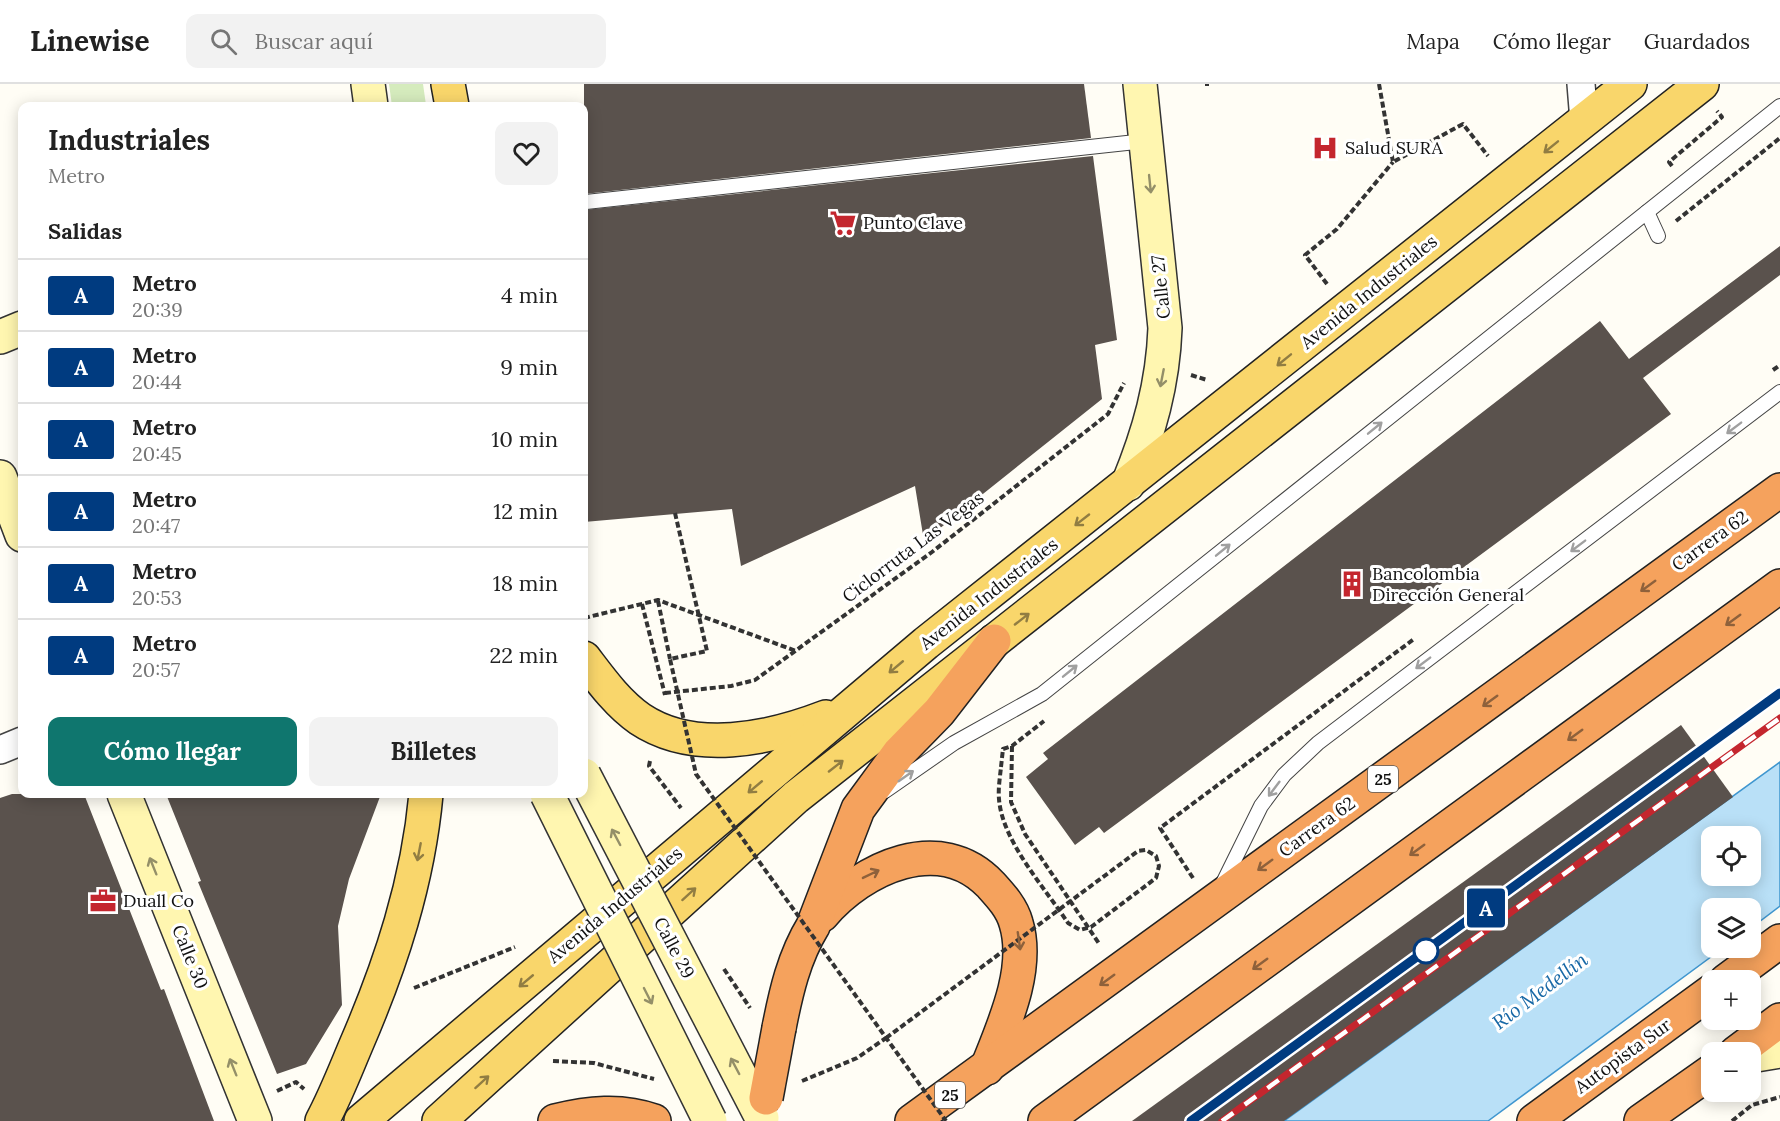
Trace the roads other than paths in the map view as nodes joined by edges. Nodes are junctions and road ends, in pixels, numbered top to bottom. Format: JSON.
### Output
{"nodes":[{"id":1,"x":368,"y":84,"type":"edge"},
{"id":2,"x":448,"y":84,"type":"edge"},
{"id":3,"x":1140,"y":84,"type":"edge"},
{"id":4,"x":1581,"y":84,"type":"edge"},
{"id":5,"x":1630,"y":84,"type":"edge"},
{"id":6,"x":1702,"y":84,"type":"edge"},
{"id":7,"x":370,"y":102,"type":"edge"},
{"id":8,"x":450,"y":102,"type":"edge"},
{"id":9,"x":1780,"y":106,"type":"edge"},
{"id":10,"x":1584,"y":121,"type":"junction"},
{"id":11,"x":1145,"y":141,"type":"junction"},
{"id":12,"x":588,"y":202,"type":"edge"},
{"id":13,"x":1647,"y":212,"type":"junction"},
{"id":14,"x":1658,"y":236,"type":"dead end"},
{"id":15,"x":18,"y":330,"type":"edge"},
{"id":16,"x":0,"y":337,"type":"edge"},
{"id":17,"x":1780,"y":392,"type":"edge"},
{"id":18,"x":0,"y":477,"type":"edge"},
{"id":19,"x":1128,"y":484,"type":"junction"},
{"id":20,"x":1780,"y":490,"type":"edge"},
{"id":21,"x":18,"y":524,"type":"edge"},
{"id":22,"x":1780,"y":586,"type":"edge"},
{"id":23,"x":994,"y":641,"type":"junction"},
{"id":24,"x":588,"y":663,"type":"edge"},
{"id":25,"x":847,"y":708,"type":"junction"},
{"id":26,"x":18,"y":743,"type":"edge"},
{"id":27,"x":0,"y":750,"type":"edge"},
{"id":28,"x":588,"y":782,"type":"edge"},
{"id":29,"x":126,"y":798,"type":"edge"},
{"id":30,"x":426,"y":798,"type":"edge"},
{"id":31,"x":549,"y":798,"type":"edge"},
{"id":32,"x":858,"y":809,"type":"junction"},
{"id":33,"x":1213,"y":903,"type":"junction"},
{"id":34,"x":813,"y":926,"type":"junction"},
{"id":35,"x":1780,"y":941,"type":"edge"},
{"id":36,"x":1741,"y":970,"type":"edge"},
{"id":37,"x":1701,"y":999,"type":"edge"},
{"id":38,"x":1780,"y":1020,"type":"edge"},
{"id":39,"x":1751,"y":1042,"type":"edge"},
{"id":40,"x":1780,"y":1051,"type":"edge"},
{"id":41,"x":1761,"y":1054,"type":"edge"},
{"id":42,"x":987,"y":1068,"type":"junction"},
{"id":43,"x":1701,"y":1079,"type":"edge"},
{"id":44,"x":764,"y":1112,"type":"edge"},
{"id":45,"x":255,"y":1121,"type":"edge"},
{"id":46,"x":322,"y":1121,"type":"edge"},
{"id":47,"x":362,"y":1121,"type":"edge"},
{"id":48,"x":439,"y":1121,"type":"edge"},
{"id":49,"x":555,"y":1121,"type":"edge"},
{"id":50,"x":654,"y":1121,"type":"edge"},
{"id":51,"x":710,"y":1121,"type":"edge"},
{"id":52,"x":912,"y":1121,"type":"edge"},
{"id":53,"x":1045,"y":1121,"type":"edge"},
{"id":54,"x":1534,"y":1121,"type":"edge"},
{"id":55,"x":1641,"y":1121,"type":"edge"}],
"edges":[{"from":1,"to":7,"type":"street"},
{"from":2,"to":8,"type":"main road"},
{"from":3,"to":11,"type":"street","name":"Calle 27"},
{"from":4,"to":10,"type":"street"},
{"from":5,"to":10,"type":"main road","name":"Avenida Industriales"},
{"from":23,"to":6,"type":"main road","one_way":true},
{"from":9,"to":13,"type":"lane"},
{"from":10,"to":19,"type":"main road","name":"Avenida Industriales","one_way":true},
{"from":11,"to":12,"type":"lane"},
{"from":11,"to":19,"type":"street","name":"Calle 27","one_way":true},
{"from":13,"to":14,"type":"lane"},
{"from":32,"to":13,"type":"lane","one_way":true},
{"from":15,"to":16,"type":"street"},
{"from":17,"to":33,"type":"lane","one_way":true},
{"from":18,"to":21,"type":"street"},
{"from":19,"to":25,"type":"main road","name":"Avenida Industriales","one_way":true},
{"from":20,"to":33,"type":"highway","name":"Carrera 62","number":"25","one_way":true},
{"from":22,"to":53,"type":"highway","one_way":true},
{"from":23,"to":32,"type":"highway"},
{"from":48,"to":23,"type":"main road","one_way":true},
{"from":24,"to":25,"type":"main road"},
{"from":25,"to":47,"type":"main road","name":"Avenida Industriales","one_way":true},
{"from":26,"to":27,"type":"street"},
{"from":44,"to":28,"type":"street","name":"Calle 29","one_way":true,"bridge":true},
{"from":45,"to":29,"type":"street","name":"Calle 30","one_way":true},
{"from":30,"to":46,"type":"main road","one_way":true},
{"from":31,"to":51,"type":"street","one_way":true,"bridge":true},
{"from":32,"to":34,"type":"highway"},
{"from":33,"to":42,"type":"highway","name":"Carrera 62","number":"25","one_way":true},
{"from":34,"to":42,"type":"highway","one_way":true},
{"from":34,"to":44,"type":"highway","bridge":true},
{"from":35,"to":36,"type":"highway"},
{"from":37,"to":54,"type":"highway","name":"Autopista Sur"},
{"from":38,"to":39,"type":"highway"},
{"from":40,"to":41,"type":"street"},
{"from":42,"to":52,"type":"highway","name":"Carrera 62","number":"25"},
{"from":43,"to":55,"type":"highway"},
{"from":49,"to":50,"type":"highway"}]}
